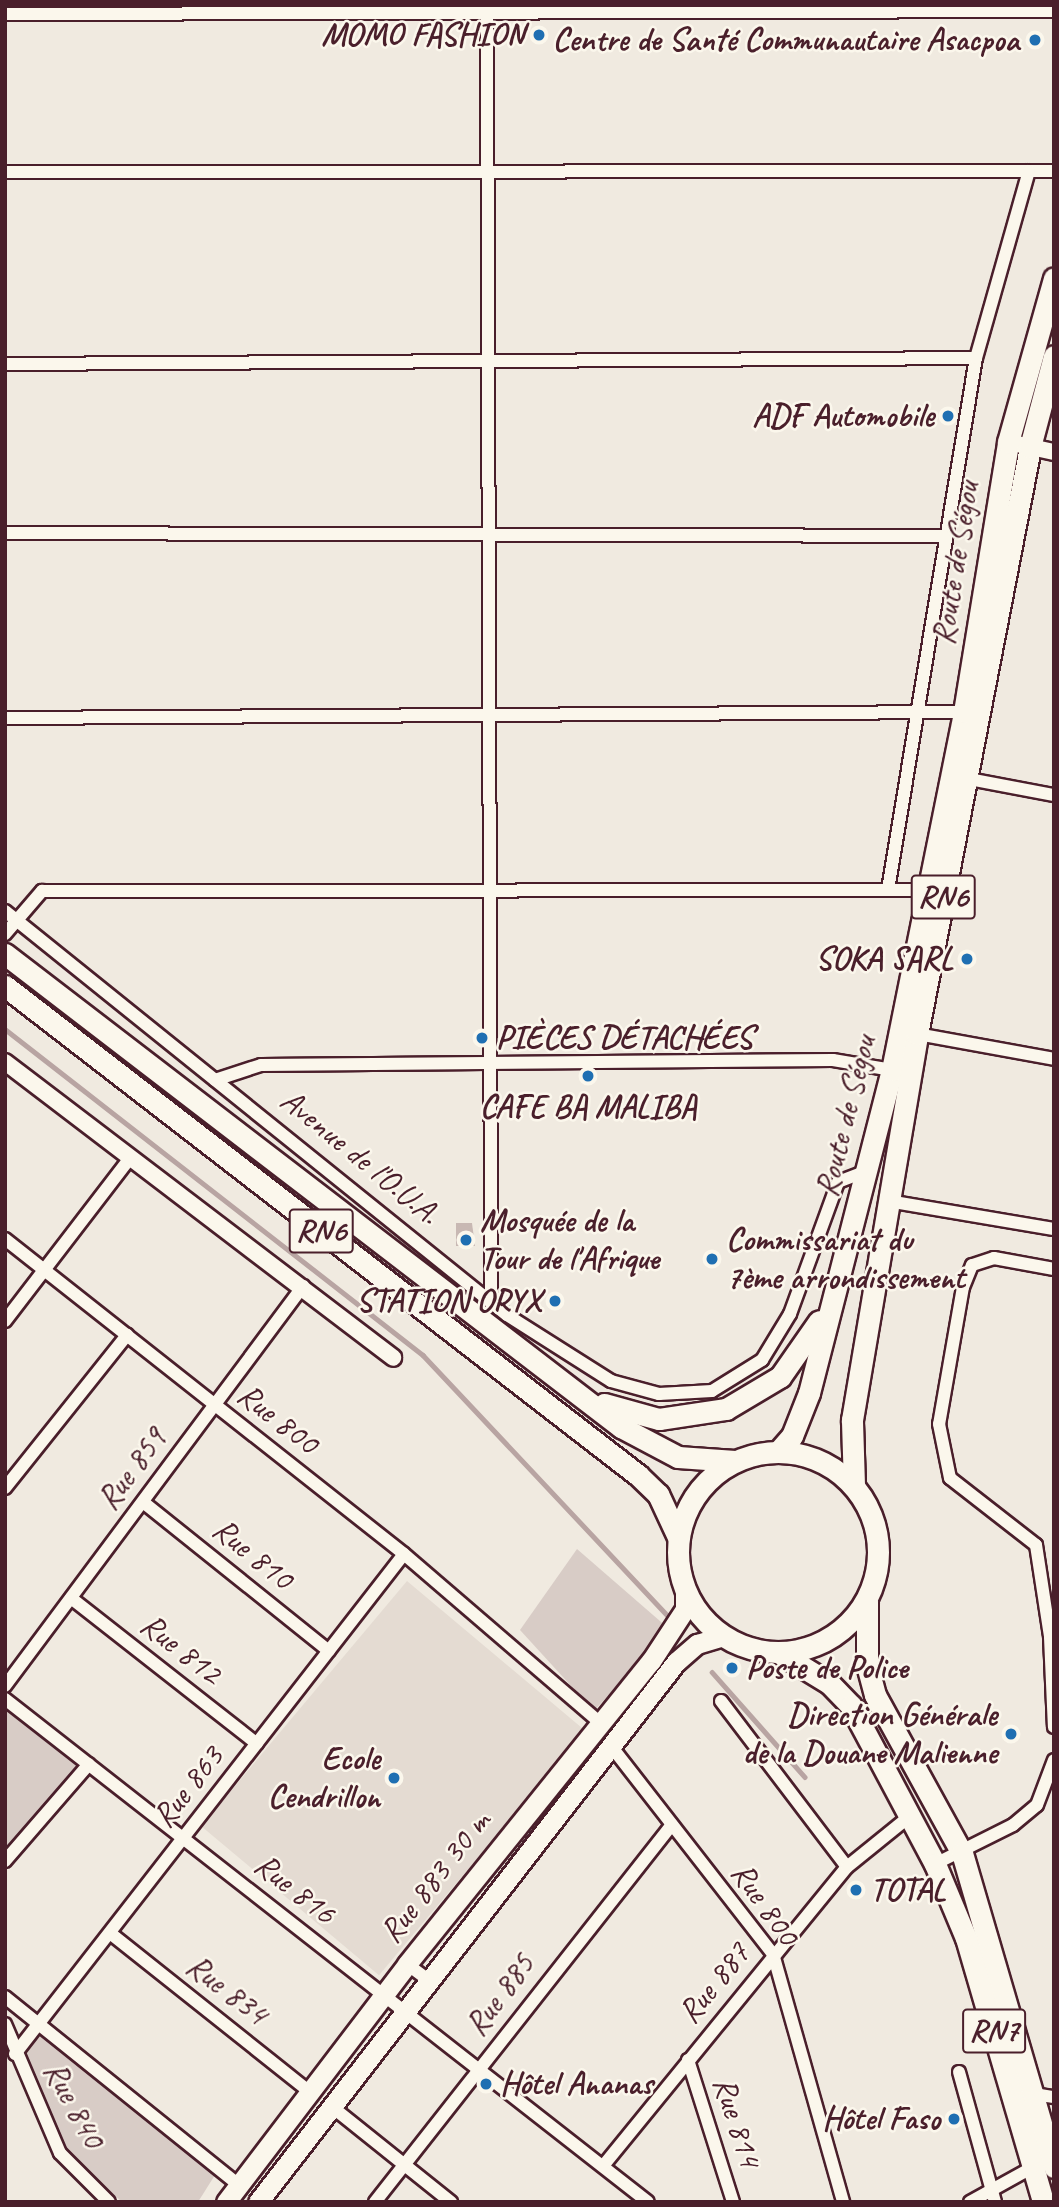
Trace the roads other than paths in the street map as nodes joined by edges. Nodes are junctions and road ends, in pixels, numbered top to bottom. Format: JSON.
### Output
{"nodes":[{"id":1,"x":487,"y":9,"type":"edge"},
{"id":2,"x":1054,"y":11,"type":"edge"},
{"id":3,"x":5,"y":14,"type":"edge"},
{"id":4,"x":1029,"y":171,"type":"junction"},
{"id":5,"x":1054,"y":171,"type":"edge"},
{"id":6,"x":5,"y":172,"type":"edge"},
{"id":7,"x":488,"y":173,"type":"junction"},
{"id":8,"x":1054,"y":278,"type":"edge"},
{"id":9,"x":1054,"y":356,"type":"edge"},
{"id":10,"x":976,"y":358,"type":"junction"},
{"id":11,"x":5,"y":364,"type":"edge"},
{"id":12,"x":489,"y":364,"type":"junction"},
{"id":13,"x":1008,"y":442,"type":"junction"},
{"id":14,"x":1030,"y":447,"type":"junction"},
{"id":15,"x":1054,"y":452,"type":"edge"},
{"id":16,"x":5,"y":533,"type":"edge"},
{"id":17,"x":489,"y":533,"type":"junction"},
{"id":18,"x":946,"y":536,"type":"junction"},
{"id":19,"x":964,"y":712,"type":"junction"},
{"id":20,"x":916,"y":715,"type":"junction"},
{"id":21,"x":490,"y":716,"type":"junction"},
{"id":22,"x":5,"y":718,"type":"edge"},
{"id":23,"x":969,"y":779,"type":"junction"},
{"id":24,"x":1054,"y":796,"type":"edge"},
{"id":25,"x":491,"y":890,"type":"junction"},
{"id":26,"x":888,"y":890,"type":"junction"},
{"id":27,"x":926,"y":890,"type":"junction"},
{"id":28,"x":5,"y":911,"type":"edge"},
{"id":29,"x":17,"y":920,"type":"junction"},
{"id":30,"x":5,"y":934,"type":"edge"},
{"id":31,"x":5,"y":954,"type":"edge"},
{"id":32,"x":5,"y":986,"type":"edge"},
{"id":33,"x":917,"y":1034,"type":"junction"},
{"id":34,"x":1054,"y":1059,"type":"edge"},
{"id":35,"x":5,"y":1062,"type":"edge"},
{"id":36,"x":492,"y":1063,"type":"junction"},
{"id":37,"x":892,"y":1070,"type":"junction"},
{"id":38,"x":215,"y":1080,"type":"junction"},
{"id":39,"x":131,"y":1157,"type":"junction"},
{"id":40,"x":866,"y":1171,"type":"junction"},
{"id":41,"x":888,"y":1201,"type":"junction"},
{"id":42,"x":1054,"y":1229,"type":"edge"},
{"id":43,"x":5,"y":1239,"type":"edge"},
{"id":44,"x":1054,"y":1269,"type":"edge"},
{"id":45,"x":44,"y":1270,"type":"junction"},
{"id":46,"x":839,"y":1277,"type":"junction"},
{"id":47,"x":303,"y":1286,"type":"junction"},
{"id":48,"x":491,"y":1303,"type":"junction"},
{"id":49,"x":465,"y":1307,"type":"junction"},
{"id":50,"x":507,"y":1315,"type":"junction"},
{"id":51,"x":5,"y":1321,"type":"edge"},
{"id":52,"x":127,"y":1335,"type":"junction"},
{"id":53,"x":393,"y":1358,"type":"dead end"},
{"id":54,"x":569,"y":1389,"type":"junction"},
{"id":55,"x":215,"y":1405,"type":"junction"},
{"id":56,"x":778,"y":1451,"type":"junction"},
{"id":57,"x":735,"y":1461,"type":"junction"},
{"id":58,"x":854,"y":1485,"type":"junction"},
{"id":59,"x":5,"y":1488,"type":"edge"},
{"id":60,"x":143,"y":1502,"type":"junction"},
{"id":61,"x":678,"y":1537,"type":"junction"},
{"id":62,"x":404,"y":1554,"type":"junction"},
{"id":63,"x":685,"y":1591,"type":"junction"},
{"id":64,"x":71,"y":1598,"type":"junction"},
{"id":65,"x":867,"y":1600,"type":"junction"},
{"id":66,"x":1051,"y":1625,"type":"edge"},
{"id":67,"x":723,"y":1636,"type":"junction"},
{"id":68,"x":329,"y":1651,"type":"junction"},
{"id":69,"x":778,"y":1652,"type":"junction"},
{"id":70,"x":5,"y":1686,"type":"edge"},
{"id":71,"x":5,"y":1699,"type":"edge"},
{"id":72,"x":721,"y":1701,"type":"dead end"},
{"id":73,"x":598,"y":1722,"type":"junction"},
{"id":74,"x":1054,"y":1727,"type":"edge"},
{"id":75,"x":257,"y":1744,"type":"junction"},
{"id":76,"x":611,"y":1746,"type":"junction"},
{"id":77,"x":1054,"y":1760,"type":"edge"},
{"id":78,"x":89,"y":1764,"type":"junction"},
{"id":79,"x":910,"y":1816,"type":"junction"},
{"id":80,"x":673,"y":1825,"type":"junction"},
{"id":81,"x":183,"y":1838,"type":"junction"},
{"id":82,"x":962,"y":1853,"type":"junction"},
{"id":83,"x":5,"y":1861,"type":"edge"},
{"id":84,"x":935,"y":1864,"type":"junction"},
{"id":85,"x":846,"y":1867,"type":"junction"},
{"id":86,"x":110,"y":1933,"type":"junction"},
{"id":87,"x":773,"y":1954,"type":"junction"},
{"id":88,"x":407,"y":1964,"type":"junction"},
{"id":89,"x":428,"y":1980,"type":"junction"},
{"id":90,"x":383,"y":1994,"type":"junction"},
{"id":91,"x":5,"y":1997,"type":"edge"},
{"id":92,"x":404,"y":2011,"type":"junction"},
{"id":93,"x":38,"y":2024,"type":"junction"},
{"id":94,"x":5,"y":2025,"type":"edge"},
{"id":95,"x":15,"y":2054,"type":"junction"},
{"id":96,"x":688,"y":2060,"type":"junction"},
{"id":97,"x":479,"y":2069,"type":"junction"},
{"id":98,"x":959,"y":2072,"type":"dead end"},
{"id":99,"x":310,"y":2092,"type":"junction"},
{"id":100,"x":1044,"y":2096,"type":"edge"},
{"id":101,"x":331,"y":2106,"type":"junction"},
{"id":102,"x":405,"y":2165,"type":"junction"},
{"id":103,"x":603,"y":2166,"type":"junction"},
{"id":104,"x":1044,"y":2167,"type":"edge"},
{"id":105,"x":239,"y":2185,"type":"junction"},
{"id":106,"x":993,"y":2196,"type":"edge"},
{"id":107,"x":109,"y":2202,"type":"edge"},
{"id":108,"x":226,"y":2202,"type":"edge"},
{"id":109,"x":258,"y":2202,"type":"edge"},
{"id":110,"x":375,"y":2202,"type":"edge"},
{"id":111,"x":451,"y":2202,"type":"edge"},
{"id":112,"x":649,"y":2202,"type":"edge"},
{"id":113,"x":733,"y":2202,"type":"edge"},
{"id":114,"x":843,"y":2202,"type":"edge"},
{"id":115,"x":970,"y":2202,"type":"edge"},
{"id":116,"x":1043,"y":2202,"type":"edge"}],
"edges":[{"from":1,"to":2,"type":"street"},
{"from":1,"to":3,"type":"street"},
{"from":1,"to":7,"type":"street"},
{"from":4,"to":5,"type":"street"},
{"from":4,"to":7,"type":"street"},
{"from":4,"to":10,"type":"street"},
{"from":6,"to":7,"type":"street"},
{"from":7,"to":12,"type":"street"},
{"from":8,"to":13,"type":"highway","name":"Route de Ségou","number":"RN6"},
{"from":9,"to":14,"type":"highway","name":"Route de Ségou","number":"RN6"},
{"from":10,"to":12,"type":"street"},
{"from":10,"to":18,"type":"street"},
{"from":11,"to":12,"type":"street"},
{"from":12,"to":17,"type":"street"},
{"from":13,"to":14,"type":"street"},
{"from":13,"to":19,"type":"highway","name":"Route de Ségou","number":"RN6"},
{"from":14,"to":15,"type":"street"},
{"from":14,"to":23,"type":"highway","name":"Route de Ségou","number":"RN6"},
{"from":16,"to":17,"type":"street"},
{"from":17,"to":18,"type":"street"},
{"from":17,"to":21,"type":"street"},
{"from":18,"to":20,"type":"street"},
{"from":19,"to":20,"type":"street"},
{"from":19,"to":27,"type":"highway","name":"Route de Ségou","number":"RN6"},
{"from":20,"to":21,"type":"street"},
{"from":20,"to":26,"type":"street"},
{"from":21,"to":22,"type":"street"},
{"from":21,"to":25,"type":"street"},
{"from":23,"to":24,"type":"street"},
{"from":23,"to":33,"type":"highway","name":"Route de Ségou","number":"RN6"},
{"from":25,"to":26,"type":"street"},
{"from":25,"to":29,"type":"street"},
{"from":25,"to":36,"type":"street"},
{"from":26,"to":27,"type":"street"},
{"from":27,"to":37,"type":"highway","name":"Route de Ségou","number":"RN6"},
{"from":28,"to":29,"type":"street","name":"Avenue de l'O.U.A."},
{"from":29,"to":30,"type":"street"},
{"from":29,"to":38,"type":"street","name":"Avenue de l'O.U.A."},
{"from":31,"to":49,"type":"highway","name":"Avenue de l'O.U.A.","number":"RN6"},
{"from":32,"to":61,"type":"highway","number":"RN6"},
{"from":33,"to":34,"type":"street"},
{"from":33,"to":41,"type":"highway","name":"Route de Ségou","number":"RN6"},
{"from":35,"to":39,"type":"street"},
{"from":36,"to":37,"type":"street"},
{"from":36,"to":38,"type":"street"},
{"from":36,"to":48,"type":"street"},
{"from":37,"to":40,"type":"highway","name":"Route de Ségou","number":"RN6"},
{"from":38,"to":48,"type":"street","name":"Avenue de l'O.U.A."},
{"from":39,"to":45,"type":"street"},
{"from":39,"to":47,"type":"street"},
{"from":40,"to":46,"type":"highway","name":"Route de Ségou","number":"RN6"},
{"from":40,"to":50,"type":"street","name":"Avenue de l'O.U.A."},
{"from":41,"to":42,"type":"street"},
{"from":41,"to":58,"type":"highway","name":"Route de Ségou","number":"RN6"},
{"from":43,"to":45,"type":"street","name":"Rue 800"},
{"from":44,"to":66,"type":"street"},
{"from":45,"to":51,"type":"street"},
{"from":45,"to":52,"type":"street","name":"Rue 800"},
{"from":46,"to":54,"type":"highway","number":"RN6"},
{"from":46,"to":56,"type":"highway","name":"Route de Ségou","number":"RN6"},
{"from":47,"to":53,"type":"street"},
{"from":47,"to":55,"type":"street","name":"Rue 859"},
{"from":48,"to":50,"type":"street","name":"Avenue de l'O.U.A."},
{"from":49,"to":50,"type":"street"},
{"from":49,"to":54,"type":"highway","name":"Avenue de l'O.U.A.","number":"RN6"},
{"from":52,"to":55,"type":"street","name":"Rue 800"},
{"from":52,"to":59,"type":"street"},
{"from":54,"to":57,"type":"highway","name":"Avenue de l'O.U.A.","number":"RN6"},
{"from":55,"to":60,"type":"street","name":"Rue 859"},
{"from":55,"to":62,"type":"street","name":"Rue 800"},
{"from":56,"to":57,"type":"highway"},
{"from":56,"to":58,"type":"highway"},
{"from":57,"to":61,"type":"highway"},
{"from":58,"to":65,"type":"highway"},
{"from":60,"to":64,"type":"street","name":"Rue 859"},
{"from":60,"to":68,"type":"street","name":"Rue 810"},
{"from":61,"to":63,"type":"highway"},
{"from":62,"to":68,"type":"street","name":"Rue 863"},
{"from":62,"to":73,"type":"street","name":"Rue 800"},
{"from":63,"to":67,"type":"highway"},
{"from":63,"to":73,"type":"main road","name":"Rue 883 30 m"},
{"from":64,"to":70,"type":"street","name":"Rue 859"},
{"from":64,"to":75,"type":"street","name":"Rue 812"},
{"from":65,"to":69,"type":"highway"},
{"from":65,"to":82,"type":"highway","number":"RN7"},
{"from":66,"to":74,"type":"street"},
{"from":67,"to":69,"type":"highway"},
{"from":67,"to":76,"type":"main road"},
{"from":68,"to":75,"type":"street","name":"Rue 863"},
{"from":69,"to":79,"type":"highway","number":"RN7"},
{"from":71,"to":78,"type":"street","name":"Rue 816"},
{"from":72,"to":85,"type":"street"},
{"from":73,"to":88,"type":"main road","name":"Rue 883 30 m"},
{"from":75,"to":81,"type":"street","name":"Rue 863"},
{"from":76,"to":80,"type":"street","name":"Rue 800"},
{"from":76,"to":89,"type":"main road"},
{"from":77,"to":82,"type":"street"},
{"from":78,"to":81,"type":"street","name":"Rue 816"},
{"from":78,"to":83,"type":"street"},
{"from":79,"to":84,"type":"highway","number":"RN7"},
{"from":79,"to":85,"type":"street","name":"Rue 887"},
{"from":80,"to":87,"type":"street","name":"Rue 800"},
{"from":80,"to":97,"type":"street","name":"Rue 885"},
{"from":81,"to":86,"type":"street","name":"Rue 863"},
{"from":81,"to":90,"type":"street","name":"Rue 816"},
{"from":82,"to":84,"type":"street"},
{"from":82,"to":100,"type":"highway","number":"RN7"},
{"from":84,"to":104,"type":"highway","number":"RN7"},
{"from":85,"to":87,"type":"street","name":"Rue 887"},
{"from":86,"to":93,"type":"street","name":"Rue 863"},
{"from":86,"to":99,"type":"street","name":"Rue 834"},
{"from":87,"to":96,"type":"street","name":"Rue 887"},
{"from":87,"to":114,"type":"street","name":"Rue 800"},
{"from":88,"to":89,"type":"street"},
{"from":88,"to":90,"type":"main road","name":"Rue 883 30 m"},
{"from":89,"to":92,"type":"main road"},
{"from":90,"to":92,"type":"street","name":"Rue 816"},
{"from":90,"to":99,"type":"main road","name":"Rue 883 30 m"},
{"from":91,"to":93,"type":"street"},
{"from":92,"to":97,"type":"street","name":"Rue 816"},
{"from":92,"to":101,"type":"main road"},
{"from":93,"to":95,"type":"street","name":"Rue 863"},
{"from":93,"to":105,"type":"street"},
{"from":94,"to":95,"type":"street","name":"Rue 840"},
{"from":95,"to":107,"type":"street","name":"Rue 840"},
{"from":96,"to":103,"type":"street","name":"Rue 887"},
{"from":96,"to":113,"type":"street","name":"Rue 814"},
{"from":97,"to":102,"type":"street","name":"Rue 885"},
{"from":97,"to":103,"type":"street","name":"Rue 816"},
{"from":98,"to":106,"type":"street"},
{"from":99,"to":105,"type":"main road","name":"Rue 883 30 m"},
{"from":100,"to":104,"type":"highway","number":"RN7"},
{"from":101,"to":102,"type":"street"},
{"from":101,"to":109,"type":"main road"},
{"from":102,"to":110,"type":"street","name":"Rue 885"},
{"from":102,"to":111,"type":"street"},
{"from":103,"to":112,"type":"street","name":"Rue 816"},
{"from":104,"to":106,"type":"street"},
{"from":104,"to":116,"type":"highway","number":"RN7"},
{"from":105,"to":108,"type":"main road","name":"Rue 883 30 m"},
{"from":106,"to":115,"type":"street"}]}
